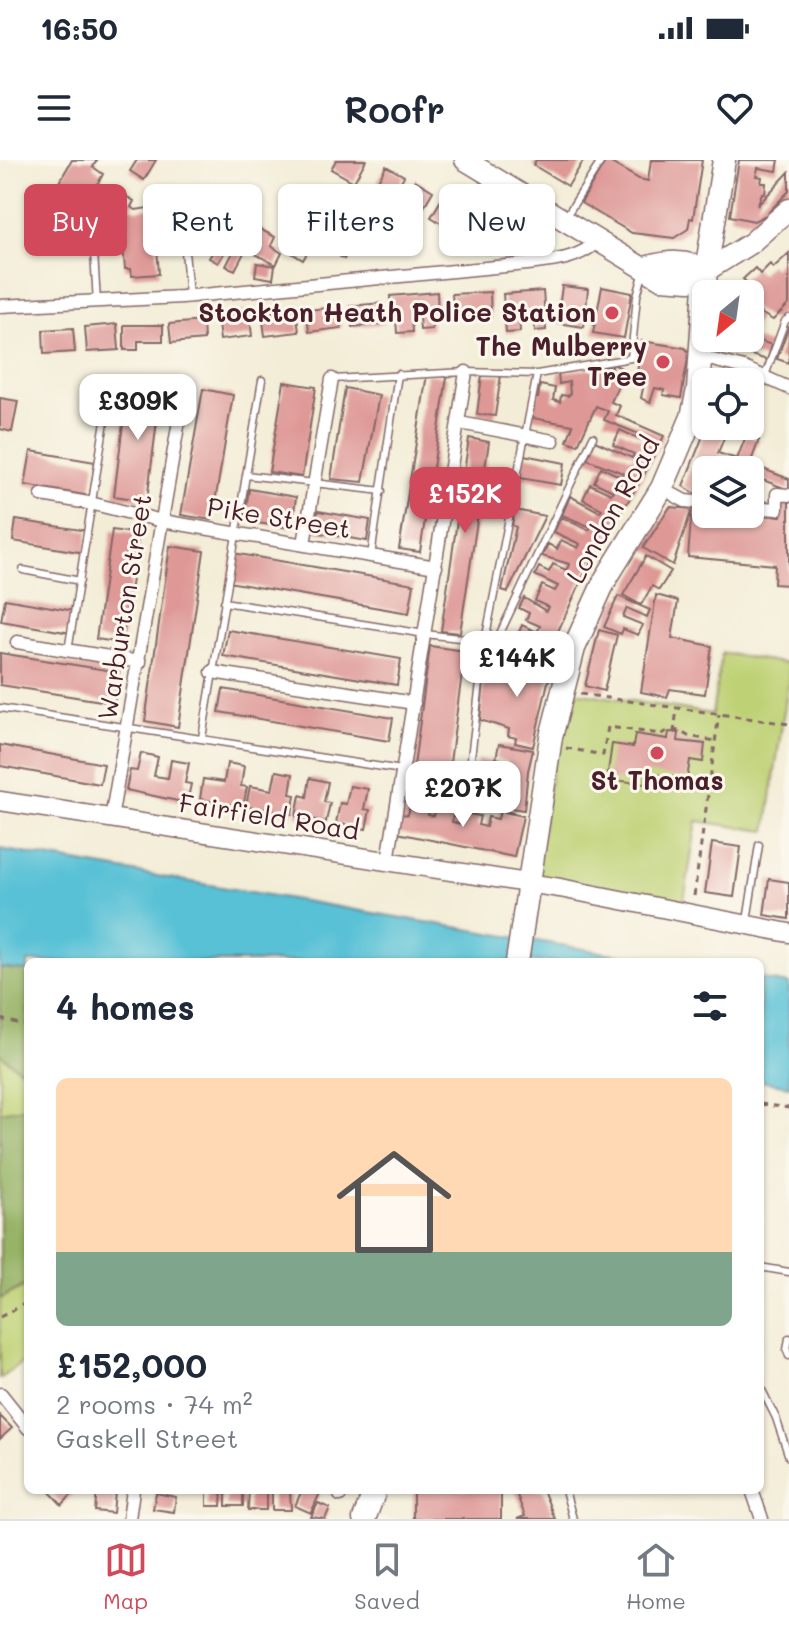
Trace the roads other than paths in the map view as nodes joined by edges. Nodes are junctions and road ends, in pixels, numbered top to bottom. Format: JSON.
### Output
{"nodes":[{"id":1,"x":602,"y":160,"type":"edge"},
{"id":2,"x":724,"y":160,"type":"edge"},
{"id":3,"x":469,"y":161,"type":"edge"},
{"id":4,"x":789,"y":209,"type":"edge"},
{"id":5,"x":563,"y":221,"type":"junction"},
{"id":6,"x":597,"y":242,"type":"junction"},
{"id":7,"x":94,"y":256,"type":"edge"},
{"id":8,"x":185,"y":256,"type":"edge"},
{"id":9,"x":645,"y":267,"type":"junction"},
{"id":10,"x":706,"y":271,"type":"junction"},
{"id":11,"x":189,"y":296,"type":"junction"},
{"id":12,"x":97,"y":303,"type":"junction"},
{"id":13,"x":0,"y":306,"type":"edge"},
{"id":14,"x":787,"y":319,"type":"edge"},
{"id":15,"x":701,"y":357,"type":"junction"},
{"id":16,"x":466,"y":372,"type":"junction"},
{"id":17,"x":398,"y":374,"type":"junction"},
{"id":18,"x":537,"y":374,"type":"junction"},
{"id":19,"x":765,"y":376,"type":"junction"},
{"id":20,"x":332,"y":379,"type":"joint"},
{"id":21,"x":262,"y":380,"type":"dead end"},
{"id":22,"x":789,"y":388,"type":"edge"},
{"id":23,"x":110,"y":390,"type":"dead end"},
{"id":24,"x":182,"y":403,"type":"dead end"},
{"id":25,"x":460,"y":423,"type":"junction"},
{"id":26,"x":525,"y":435,"type":"junction"},
{"id":27,"x":593,"y":437,"type":"dead end"},
{"id":28,"x":553,"y":441,"type":"dead end"},
{"id":29,"x":246,"y":475,"type":"junction"},
{"id":30,"x":314,"y":483,"type":"junction"},
{"id":31,"x":382,"y":491,"type":"junction"},
{"id":32,"x":42,"y":495,"type":"dead end"},
{"id":33,"x":674,"y":495,"type":"dead end"},
{"id":34,"x":789,"y":495,"type":"edge"},
{"id":35,"x":692,"y":502,"type":"edge"},
{"id":36,"x":94,"y":504,"type":"junction"},
{"id":37,"x":764,"y":508,"type":"edge"},
{"id":38,"x":162,"y":521,"type":"junction"},
{"id":39,"x":235,"y":533,"type":"junction"},
{"id":40,"x":304,"y":544,"type":"junction"},
{"id":41,"x":371,"y":556,"type":"junction"},
{"id":42,"x":436,"y":567,"type":"junction"},
{"id":43,"x":23,"y":570,"type":"dead end"},
{"id":44,"x":80,"y":581,"type":"junction"},
{"id":45,"x":224,"y":602,"type":"junction"},
{"id":46,"x":425,"y":634,"type":"junction"},
{"id":47,"x":485,"y":641,"type":"junction"},
{"id":48,"x":17,"y":642,"type":"dead end"},
{"id":49,"x":495,"y":644,"type":"junction"},
{"id":50,"x":68,"y":651,"type":"junction"},
{"id":51,"x":140,"y":662,"type":"junction"},
{"id":52,"x":568,"y":668,"type":"junction"},
{"id":53,"x":212,"y":672,"type":"junction"},
{"id":54,"x":414,"y":703,"type":"junction"},
{"id":55,"x":0,"y":708,"type":"edge"},
{"id":56,"x":128,"y":729,"type":"junction"},
{"id":57,"x":202,"y":738,"type":"junction"},
{"id":58,"x":402,"y":770,"type":"junction"},
{"id":59,"x":400,"y":789,"type":"junction"},
{"id":60,"x":0,"y":801,"type":"edge"},
{"id":61,"x":111,"y":819,"type":"junction"},
{"id":62,"x":759,"y":845,"type":"dead end"},
{"id":63,"x":388,"y":861,"type":"junction"},
{"id":64,"x":529,"y":883,"type":"junction"},
{"id":65,"x":746,"y":925,"type":"junction"},
{"id":66,"x":789,"y":933,"type":"edge"},
{"id":67,"x":518,"y":958,"type":"edge"},
{"id":68,"x":764,"y":1268,"type":"edge"},
{"id":69,"x":789,"y":1272,"type":"edge"},
{"id":70,"x":789,"y":1338,"type":"edge"},
{"id":71,"x":789,"y":1356,"type":"edge"},
{"id":72,"x":0,"y":1394,"type":"edge"},
{"id":73,"x":764,"y":1394,"type":"edge"},
{"id":74,"x":24,"y":1423,"type":"edge"},
{"id":75,"x":789,"y":1457,"type":"edge"},
{"id":76,"x":132,"y":1494,"type":"edge"},
{"id":77,"x":373,"y":1494,"type":"edge"},
{"id":78,"x":566,"y":1494,"type":"edge"},
{"id":79,"x":753,"y":1494,"type":"edge"},
{"id":80,"x":129,"y":1519,"type":"edge"},
{"id":81,"x":364,"y":1519,"type":"edge"},
{"id":82,"x":573,"y":1519,"type":"edge"},
{"id":83,"x":762,"y":1519,"type":"edge"}],
"edges":[{"from":1,"to":5,"type":"lane"},
{"from":2,"to":10,"type":"highway","name":"London Road"},
{"from":3,"to":5,"type":"main road"},
{"from":4,"to":10,"type":"main road"},
{"from":5,"to":6,"type":"main road"},
{"from":6,"to":9,"type":"main road"},
{"from":6,"to":11,"type":"street"},
{"from":7,"to":12,"type":"lane"},
{"from":8,"to":11,"type":"lane"},
{"from":9,"to":10,"type":"main road"},
{"from":9,"to":18,"type":"lane"},
{"from":10,"to":15,"type":"highway","name":"London Road"},
{"from":11,"to":12,"type":"street"},
{"from":12,"to":13,"type":"street"},
{"from":14,"to":19,"type":"lane"},
{"from":15,"to":19,"type":"street"},
{"from":15,"to":52,"type":"highway","name":"London Road"},
{"from":16,"to":17,"type":"lane"},
{"from":16,"to":18,"type":"lane"},
{"from":16,"to":25,"type":"street"},
{"from":17,"to":20,"type":"lane"},
{"from":17,"to":31,"type":"lane"},
{"from":18,"to":26,"type":"lane"},
{"from":19,"to":22,"type":"street"},
{"from":20,"to":30,"type":"street"},
{"from":21,"to":29,"type":"lane"},
{"from":23,"to":36,"type":"lane"},
{"from":24,"to":38,"type":"street","name":"Warburton Street"},
{"from":25,"to":26,"type":"street"},
{"from":25,"to":42,"type":"street"},
{"from":26,"to":28,"type":"street"},
{"from":26,"to":47,"type":"lane"},
{"from":27,"to":49,"type":"lane"},
{"from":29,"to":30,"type":"lane"},
{"from":29,"to":39,"type":"lane"},
{"from":30,"to":31,"type":"lane"},
{"from":30,"to":40,"type":"street"},
{"from":31,"to":41,"type":"lane"},
{"from":32,"to":36,"type":"street","name":"Pike Street"},
{"from":33,"to":35,"type":"street"},
{"from":34,"to":37,"type":"street"},
{"from":36,"to":38,"type":"street","name":"Pike Street"},
{"from":36,"to":44,"type":"lane"},
{"from":38,"to":39,"type":"street","name":"Pike Street"},
{"from":38,"to":51,"type":"street","name":"Warburton Street"},
{"from":39,"to":40,"type":"street","name":"Pike Street"},
{"from":39,"to":45,"type":"lane"},
{"from":40,"to":41,"type":"street","name":"Pike Street"},
{"from":41,"to":42,"type":"street","name":"Pike Street"},
{"from":42,"to":46,"type":"street"},
{"from":43,"to":44,"type":"lane"},
{"from":44,"to":50,"type":"lane"},
{"from":45,"to":46,"type":"lane"},
{"from":45,"to":53,"type":"lane"},
{"from":46,"to":47,"type":"lane"},
{"from":46,"to":54,"type":"street"},
{"from":47,"to":49,"type":"lane"},
{"from":47,"to":59,"type":"lane"},
{"from":48,"to":50,"type":"street"},
{"from":49,"to":52,"type":"lane"},
{"from":50,"to":51,"type":"street"},
{"from":51,"to":56,"type":"street","name":"Warburton Street"},
{"from":52,"to":64,"type":"highway","name":"London Road"},
{"from":53,"to":54,"type":"street"},
{"from":53,"to":57,"type":"lane"},
{"from":54,"to":58,"type":"street"},
{"from":55,"to":56,"type":"lane"},
{"from":56,"to":57,"type":"lane"},
{"from":56,"to":61,"type":"street","name":"Warburton Street"},
{"from":57,"to":58,"type":"lane"},
{"from":58,"to":59,"type":"street"},
{"from":59,"to":63,"type":"street"},
{"from":60,"to":61,"type":"main road","name":"Fairfield Road"},
{"from":61,"to":63,"type":"main road","name":"Fairfield Road"},
{"from":62,"to":65,"type":"lane"},
{"from":63,"to":64,"type":"main road","name":"Fairfield Road"},
{"from":64,"to":65,"type":"main road","name":"Fairfield Road"},
{"from":64,"to":67,"type":"highway","name":"London Road"},
{"from":65,"to":66,"type":"main road","name":"Fairfield Road"},
{"from":68,"to":69,"type":"lane"},
{"from":70,"to":71,"type":"lane"},
{"from":72,"to":74,"type":"street"},
{"from":73,"to":75,"type":"lane"},
{"from":76,"to":80,"type":"street"},
{"from":77,"to":81,"type":"highway"},
{"from":78,"to":82,"type":"lane"},
{"from":79,"to":83,"type":"street"}]}
